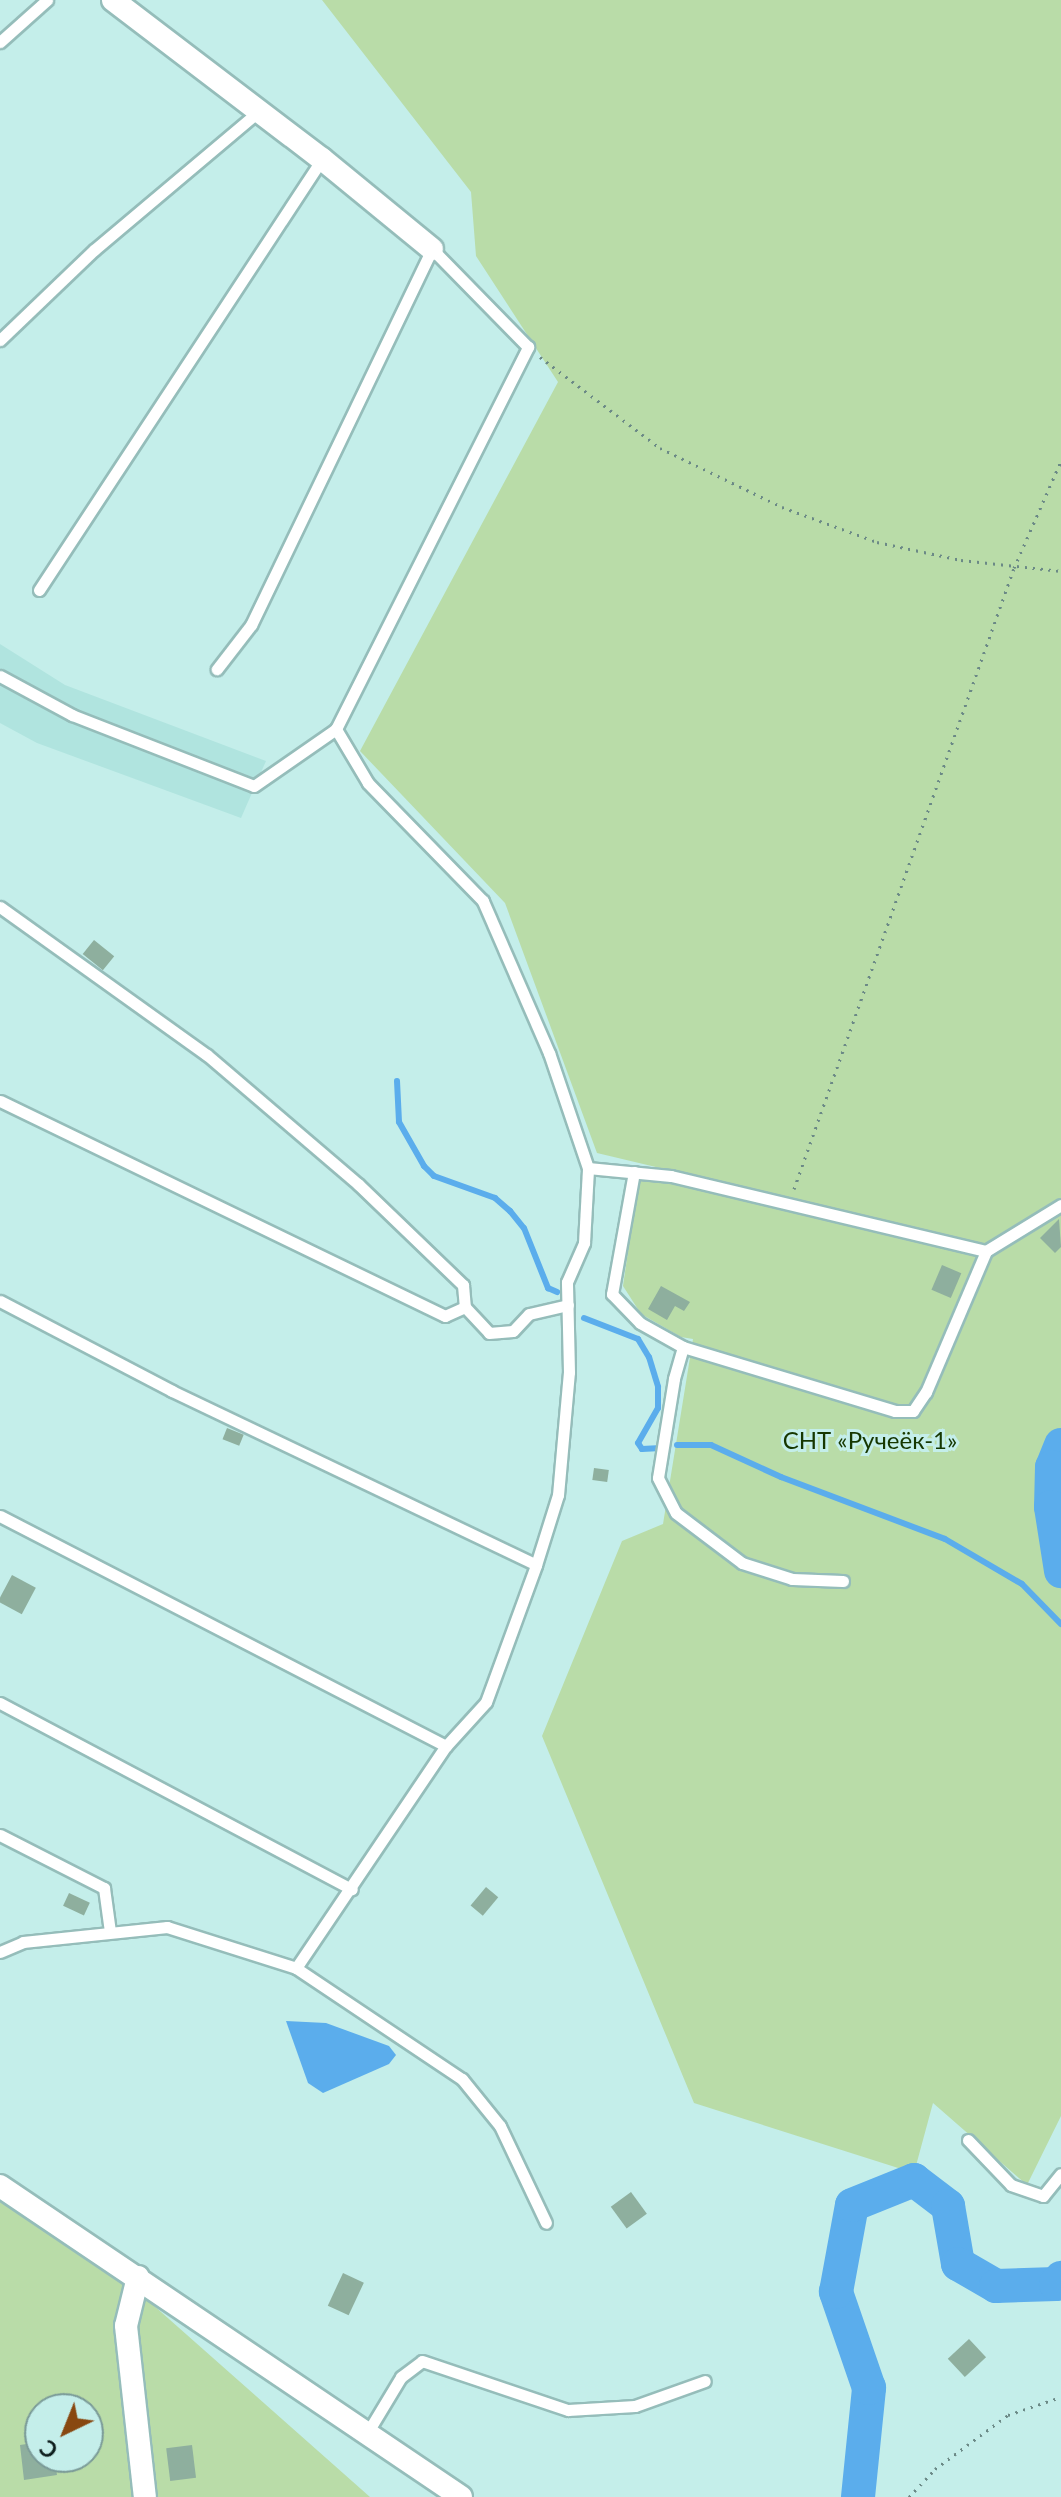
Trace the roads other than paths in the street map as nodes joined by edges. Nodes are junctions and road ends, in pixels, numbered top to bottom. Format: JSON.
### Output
{"nodes":[{"id":1,"x":47,"y":0,"type":"edge"},
{"id":2,"x":113,"y":0,"type":"edge"},
{"id":3,"x":0,"y":42,"type":"edge"},
{"id":4,"x":259,"y":111,"type":"junction"},
{"id":5,"x":322,"y":159,"type":"junction"},
{"id":6,"x":432,"y":249,"type":"junction"},
{"id":7,"x":0,"y":340,"type":"edge"},
{"id":8,"x":39,"y":590,"type":"dead end"},
{"id":9,"x":217,"y":669,"type":"dead end"},
{"id":10,"x":0,"y":676,"type":"edge"},
{"id":11,"x":336,"y":729,"type":"junction"},
{"id":12,"x":0,"y":907,"type":"edge"},
{"id":13,"x":0,"y":1101,"type":"edge"},
{"id":14,"x":588,"y":1168,"type":"junction"},
{"id":15,"x":634,"y":1172,"type":"junction"},
{"id":16,"x":1061,"y":1205,"type":"edge"},
{"id":17,"x":986,"y":1251,"type":"junction"},
{"id":18,"x":0,"y":1301,"type":"edge"},
{"id":19,"x":568,"y":1305,"type":"junction"},
{"id":20,"x":465,"y":1307,"type":"junction"},
{"id":21,"x":683,"y":1347,"type":"junction"},
{"id":22,"x":0,"y":1516,"type":"edge"},
{"id":23,"x":536,"y":1565,"type":"junction"},
{"id":24,"x":843,"y":1581,"type":"dead end"},
{"id":25,"x":0,"y":1703,"type":"edge"},
{"id":26,"x":446,"y":1746,"type":"junction"},
{"id":27,"x":0,"y":1835,"type":"edge"},
{"id":28,"x":352,"y":1889,"type":"junction"},
{"id":29,"x":110,"y":1932,"type":"junction"},
{"id":30,"x":0,"y":1952,"type":"edge"},
{"id":31,"x":296,"y":1968,"type":"junction"},
{"id":32,"x":968,"y":2140,"type":"dead end"},
{"id":33,"x":1061,"y":2174,"type":"edge"},
{"id":34,"x":0,"y":2186,"type":"edge"},
{"id":35,"x":546,"y":2223,"type":"dead end"},
{"id":36,"x":138,"y":2277,"type":"junction"},
{"id":37,"x":705,"y":2381,"type":"dead end"},
{"id":38,"x":366,"y":2435,"type":"junction"},
{"id":39,"x":145,"y":2497,"type":"edge"},
{"id":40,"x":461,"y":2497,"type":"edge"}],
"edges":[{"from":1,"to":3,"type":"lane"},
{"from":2,"to":4,"type":"street"},
{"from":4,"to":5,"type":"street"},
{"from":4,"to":7,"type":"lane"},
{"from":5,"to":6,"type":"street"},
{"from":5,"to":8,"type":"lane"},
{"from":6,"to":9,"type":"lane"},
{"from":6,"to":11,"type":"lane"},
{"from":10,"to":11,"type":"lane"},
{"from":11,"to":14,"type":"lane"},
{"from":12,"to":20,"type":"lane"},
{"from":13,"to":20,"type":"lane"},
{"from":14,"to":15,"type":"lane"},
{"from":14,"to":19,"type":"lane"},
{"from":15,"to":17,"type":"lane"},
{"from":15,"to":21,"type":"lane"},
{"from":16,"to":17,"type":"lane"},
{"from":17,"to":21,"type":"lane"},
{"from":18,"to":23,"type":"lane"},
{"from":19,"to":20,"type":"lane"},
{"from":19,"to":23,"type":"lane"},
{"from":21,"to":24,"type":"lane"},
{"from":22,"to":26,"type":"lane"},
{"from":23,"to":26,"type":"lane"},
{"from":25,"to":28,"type":"lane"},
{"from":26,"to":28,"type":"lane"},
{"from":27,"to":29,"type":"lane"},
{"from":28,"to":31,"type":"lane"},
{"from":29,"to":30,"type":"lane"},
{"from":29,"to":31,"type":"lane"},
{"from":31,"to":35,"type":"lane"},
{"from":32,"to":33,"type":"lane"},
{"from":34,"to":36,"type":"street"},
{"from":36,"to":38,"type":"street"},
{"from":36,"to":39,"type":"street"},
{"from":37,"to":38,"type":"lane"},
{"from":38,"to":40,"type":"street"}]}
